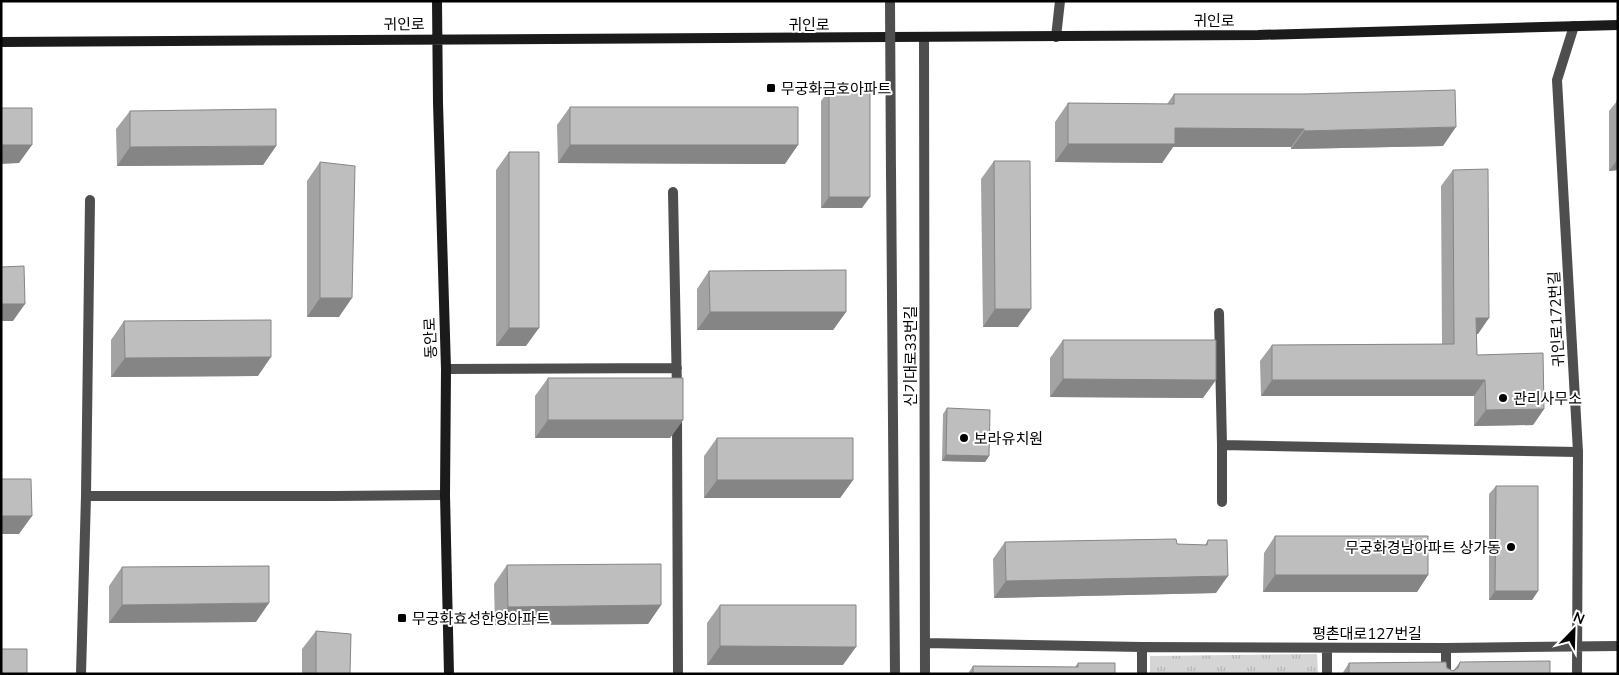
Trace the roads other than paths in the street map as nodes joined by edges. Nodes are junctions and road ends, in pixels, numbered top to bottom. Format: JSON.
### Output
{"nodes":[{"id":1,"x":437,"y":1,"type":"edge"},
{"id":2,"x":890,"y":1,"type":"edge"},
{"id":3,"x":1060,"y":1,"type":"edge"},
{"id":4,"x":1618,"y":25,"type":"edge"},
{"id":5,"x":1574,"y":26,"type":"junction"},
{"id":6,"x":1056,"y":37,"type":"junction"},
{"id":7,"x":924,"y":38,"type":"junction"},
{"id":8,"x":437,"y":39,"type":"junction"},
{"id":9,"x":1,"y":42,"type":"edge"},
{"id":10,"x":891,"y":87,"type":"dead end"},
{"id":11,"x":891,"y":177,"type":"junction"},
{"id":12,"x":673,"y":192,"type":"dead end"},
{"id":13,"x":90,"y":200,"type":"dead end"},
{"id":14,"x":1219,"y":313,"type":"dead end"},
{"id":15,"x":446,"y":368,"type":"junction"},
{"id":16,"x":677,"y":368,"type":"junction"},
{"id":17,"x":1222,"y":446,"type":"junction"},
{"id":18,"x":1578,"y":452,"type":"junction"},
{"id":19,"x":445,"y":495,"type":"junction"},
{"id":20,"x":86,"y":496,"type":"junction"},
{"id":21,"x":1222,"y":502,"type":"dead end"},
{"id":22,"x":925,"y":643,"type":"junction"},
{"id":23,"x":1577,"y":646,"type":"junction"},
{"id":24,"x":1618,"y":646,"type":"edge"},
{"id":25,"x":1142,"y":647,"type":"junction"},
{"id":26,"x":1327,"y":648,"type":"junction"},
{"id":27,"x":1446,"y":648,"type":"junction"},
{"id":28,"x":82,"y":674,"type":"edge"},
{"id":29,"x":449,"y":674,"type":"edge"},
{"id":30,"x":678,"y":674,"type":"edge"},
{"id":31,"x":895,"y":674,"type":"edge"},
{"id":32,"x":925,"y":674,"type":"edge"},
{"id":33,"x":1142,"y":674,"type":"edge"},
{"id":34,"x":1327,"y":674,"type":"edge"},
{"id":35,"x":1446,"y":674,"type":"edge"},
{"id":36,"x":1578,"y":674,"type":"edge"}],
"edges":[{"from":1,"to":8,"type":"street","name":"동안로"},
{"from":2,"to":11,"type":"street","bridge":true},
{"from":3,"to":6,"type":"street"},
{"from":4,"to":5,"type":"street","name":"귀인로"},
{"from":5,"to":6,"type":"street","name":"귀인로"},
{"from":5,"to":18,"type":"street","name":"귀인로172번길"},
{"from":6,"to":7,"type":"street","name":"귀인로"},
{"from":7,"to":8,"type":"street","name":"귀인로"},
{"from":7,"to":22,"type":"street","name":"신기대로33번길"},
{"from":8,"to":9,"type":"street","name":"귀인로"},
{"from":8,"to":15,"type":"street","name":"동안로"},
{"from":10,"to":11,"type":"street"},
{"from":11,"to":31,"type":"street"},
{"from":12,"to":16,"type":"street"},
{"from":13,"to":20,"type":"street"},
{"from":14,"to":17,"type":"street"},
{"from":15,"to":16,"type":"street"},
{"from":15,"to":19,"type":"street","name":"동안로"},
{"from":16,"to":30,"type":"street"},
{"from":17,"to":18,"type":"street"},
{"from":17,"to":21,"type":"street"},
{"from":18,"to":23,"type":"street","name":"귀인로172번길"},
{"from":19,"to":20,"type":"street"},
{"from":19,"to":29,"type":"street","name":"동안로"},
{"from":20,"to":28,"type":"street"},
{"from":22,"to":25,"type":"street","name":"평촌대로127번길"},
{"from":22,"to":32,"type":"street","name":"신기대로33번길"},
{"from":23,"to":24,"type":"street","name":"평촌대로127번길"},
{"from":23,"to":27,"type":"street","name":"평촌대로127번길"},
{"from":23,"to":36,"type":"street","name":"귀인로172번길"},
{"from":25,"to":26,"type":"street","name":"평촌대로127번길"},
{"from":25,"to":33,"type":"street"},
{"from":26,"to":27,"type":"street","name":"평촌대로127번길"},
{"from":26,"to":34,"type":"street"},
{"from":27,"to":35,"type":"street"}]}
